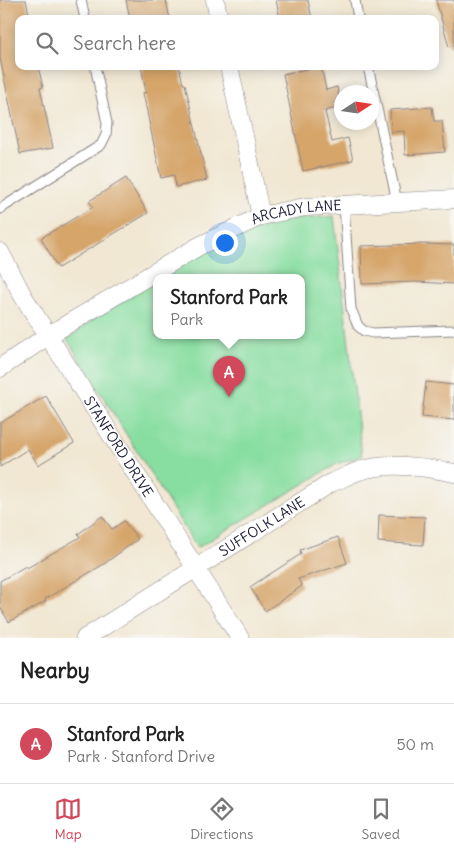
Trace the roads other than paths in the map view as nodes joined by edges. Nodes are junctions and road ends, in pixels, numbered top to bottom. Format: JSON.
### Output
{"nodes":[{"id":1,"x":81,"y":0,"type":"edge"},
{"id":2,"x":215,"y":0,"type":"edge"},
{"id":3,"x":355,"y":0,"type":"edge"},
{"id":4,"x":84,"y":15,"type":"edge"},
{"id":5,"x":218,"y":15,"type":"edge"},
{"id":6,"x":357,"y":15,"type":"edge"},
{"id":7,"x":96,"y":70,"type":"edge"},
{"id":8,"x":230,"y":70,"type":"edge"},
{"id":9,"x":369,"y":70,"type":"edge"},
{"id":10,"x":454,"y":199,"type":"edge"},
{"id":11,"x":397,"y":202,"type":"junction"},
{"id":12,"x":344,"y":205,"type":"junction"},
{"id":13,"x":0,"y":209,"type":"edge"},
{"id":14,"x":261,"y":216,"type":"junction"},
{"id":15,"x":0,"y":252,"type":"edge"},
{"id":16,"x":454,"y":330,"type":"edge"},
{"id":17,"x":48,"y":335,"type":"junction"},
{"id":18,"x":0,"y":368,"type":"edge"},
{"id":19,"x":454,"y":473,"type":"edge"},
{"id":20,"x":195,"y":568,"type":"junction"},
{"id":21,"x":85,"y":638,"type":"edge"},
{"id":22,"x":240,"y":638,"type":"edge"}],
"edges":[{"from":1,"to":4,"type":"lane"},
{"from":2,"to":5,"type":"street"},
{"from":3,"to":6,"type":"lane"},
{"from":7,"to":13,"type":"lane"},
{"from":8,"to":14,"type":"street"},
{"from":9,"to":11,"type":"lane"},
{"from":10,"to":11,"type":"street","name":"ARCADY LANE"},
{"from":11,"to":12,"type":"street","name":"ARCADY LANE"},
{"from":12,"to":14,"type":"street","name":"ARCADY LANE"},
{"from":12,"to":16,"type":"lane"},
{"from":14,"to":17,"type":"street","name":"ARCADY LANE"},
{"from":15,"to":17,"type":"street","name":"STANFORD DRIVE"},
{"from":17,"to":18,"type":"street","name":"ARCADY LANE"},
{"from":17,"to":20,"type":"street","name":"STANFORD DRIVE"},
{"from":19,"to":20,"type":"street","name":"SUFFOLK LANE"},
{"from":20,"to":21,"type":"street","name":"SUFFOLK LANE"},
{"from":20,"to":22,"type":"street","name":"STANFORD DRIVE"}]}
